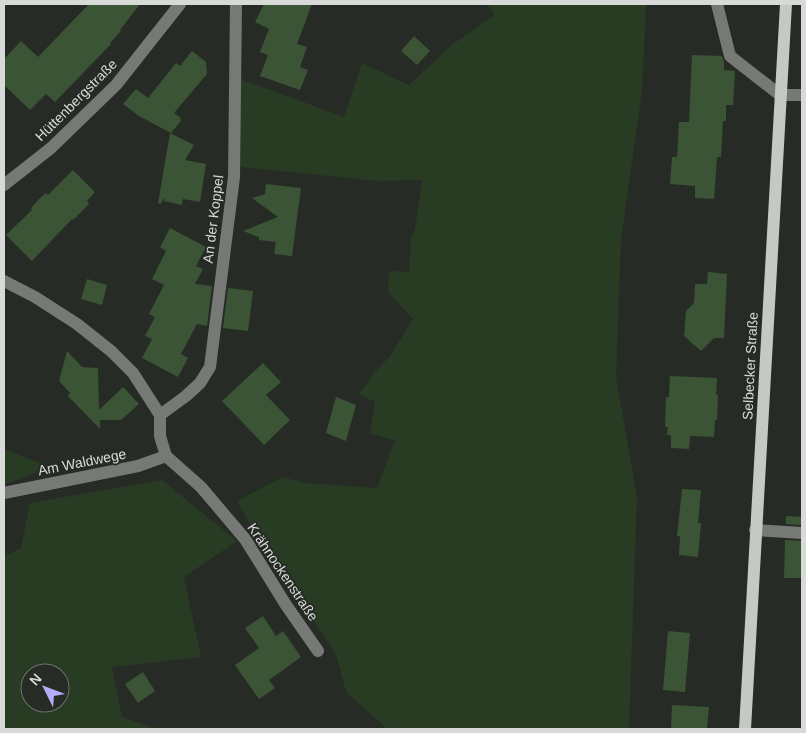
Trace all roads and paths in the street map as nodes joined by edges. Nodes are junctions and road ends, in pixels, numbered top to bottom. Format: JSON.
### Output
{"nodes":[{"id":1,"x":180,"y":4,"type":"edge"},
{"id":2,"x":236,"y":4,"type":"edge"},
{"id":3,"x":717,"y":4,"type":"edge"},
{"id":4,"x":786,"y":4,"type":"edge"},
{"id":5,"x":780,"y":95,"type":"junction"},
{"id":6,"x":802,"y":95,"type":"edge"},
{"id":7,"x":4,"y":185,"type":"edge"},
{"id":8,"x":4,"y":281,"type":"edge"},
{"id":9,"x":160,"y":415,"type":"junction"},
{"id":10,"x":166,"y":456,"type":"junction"},
{"id":11,"x":4,"y":493,"type":"edge"},
{"id":12,"x":755,"y":530,"type":"junction"},
{"id":13,"x":802,"y":533,"type":"edge"},
{"id":14,"x":318,"y":652,"type":"dead end"},
{"id":15,"x":744,"y":729,"type":"edge"}],
"edges":[{"from":1,"to":7,"type":"street","name":"Hüttenbergstraße"},
{"from":2,"to":9,"type":"street","name":"An der Koppel"},
{"from":3,"to":5,"type":"street"},
{"from":4,"to":5,"type":"main road","name":"Selbecker Straße"},
{"from":5,"to":6,"type":"street"},
{"from":5,"to":12,"type":"main road","name":"Selbecker Straße"},
{"from":8,"to":9,"type":"street"},
{"from":9,"to":10,"type":"street"},
{"from":10,"to":11,"type":"street","name":"Am Waldwege"},
{"from":10,"to":14,"type":"street","name":"Krähnockenstraße"},
{"from":12,"to":13,"type":"street"},
{"from":12,"to":15,"type":"main road","name":"Selbecker Straße"}]}
